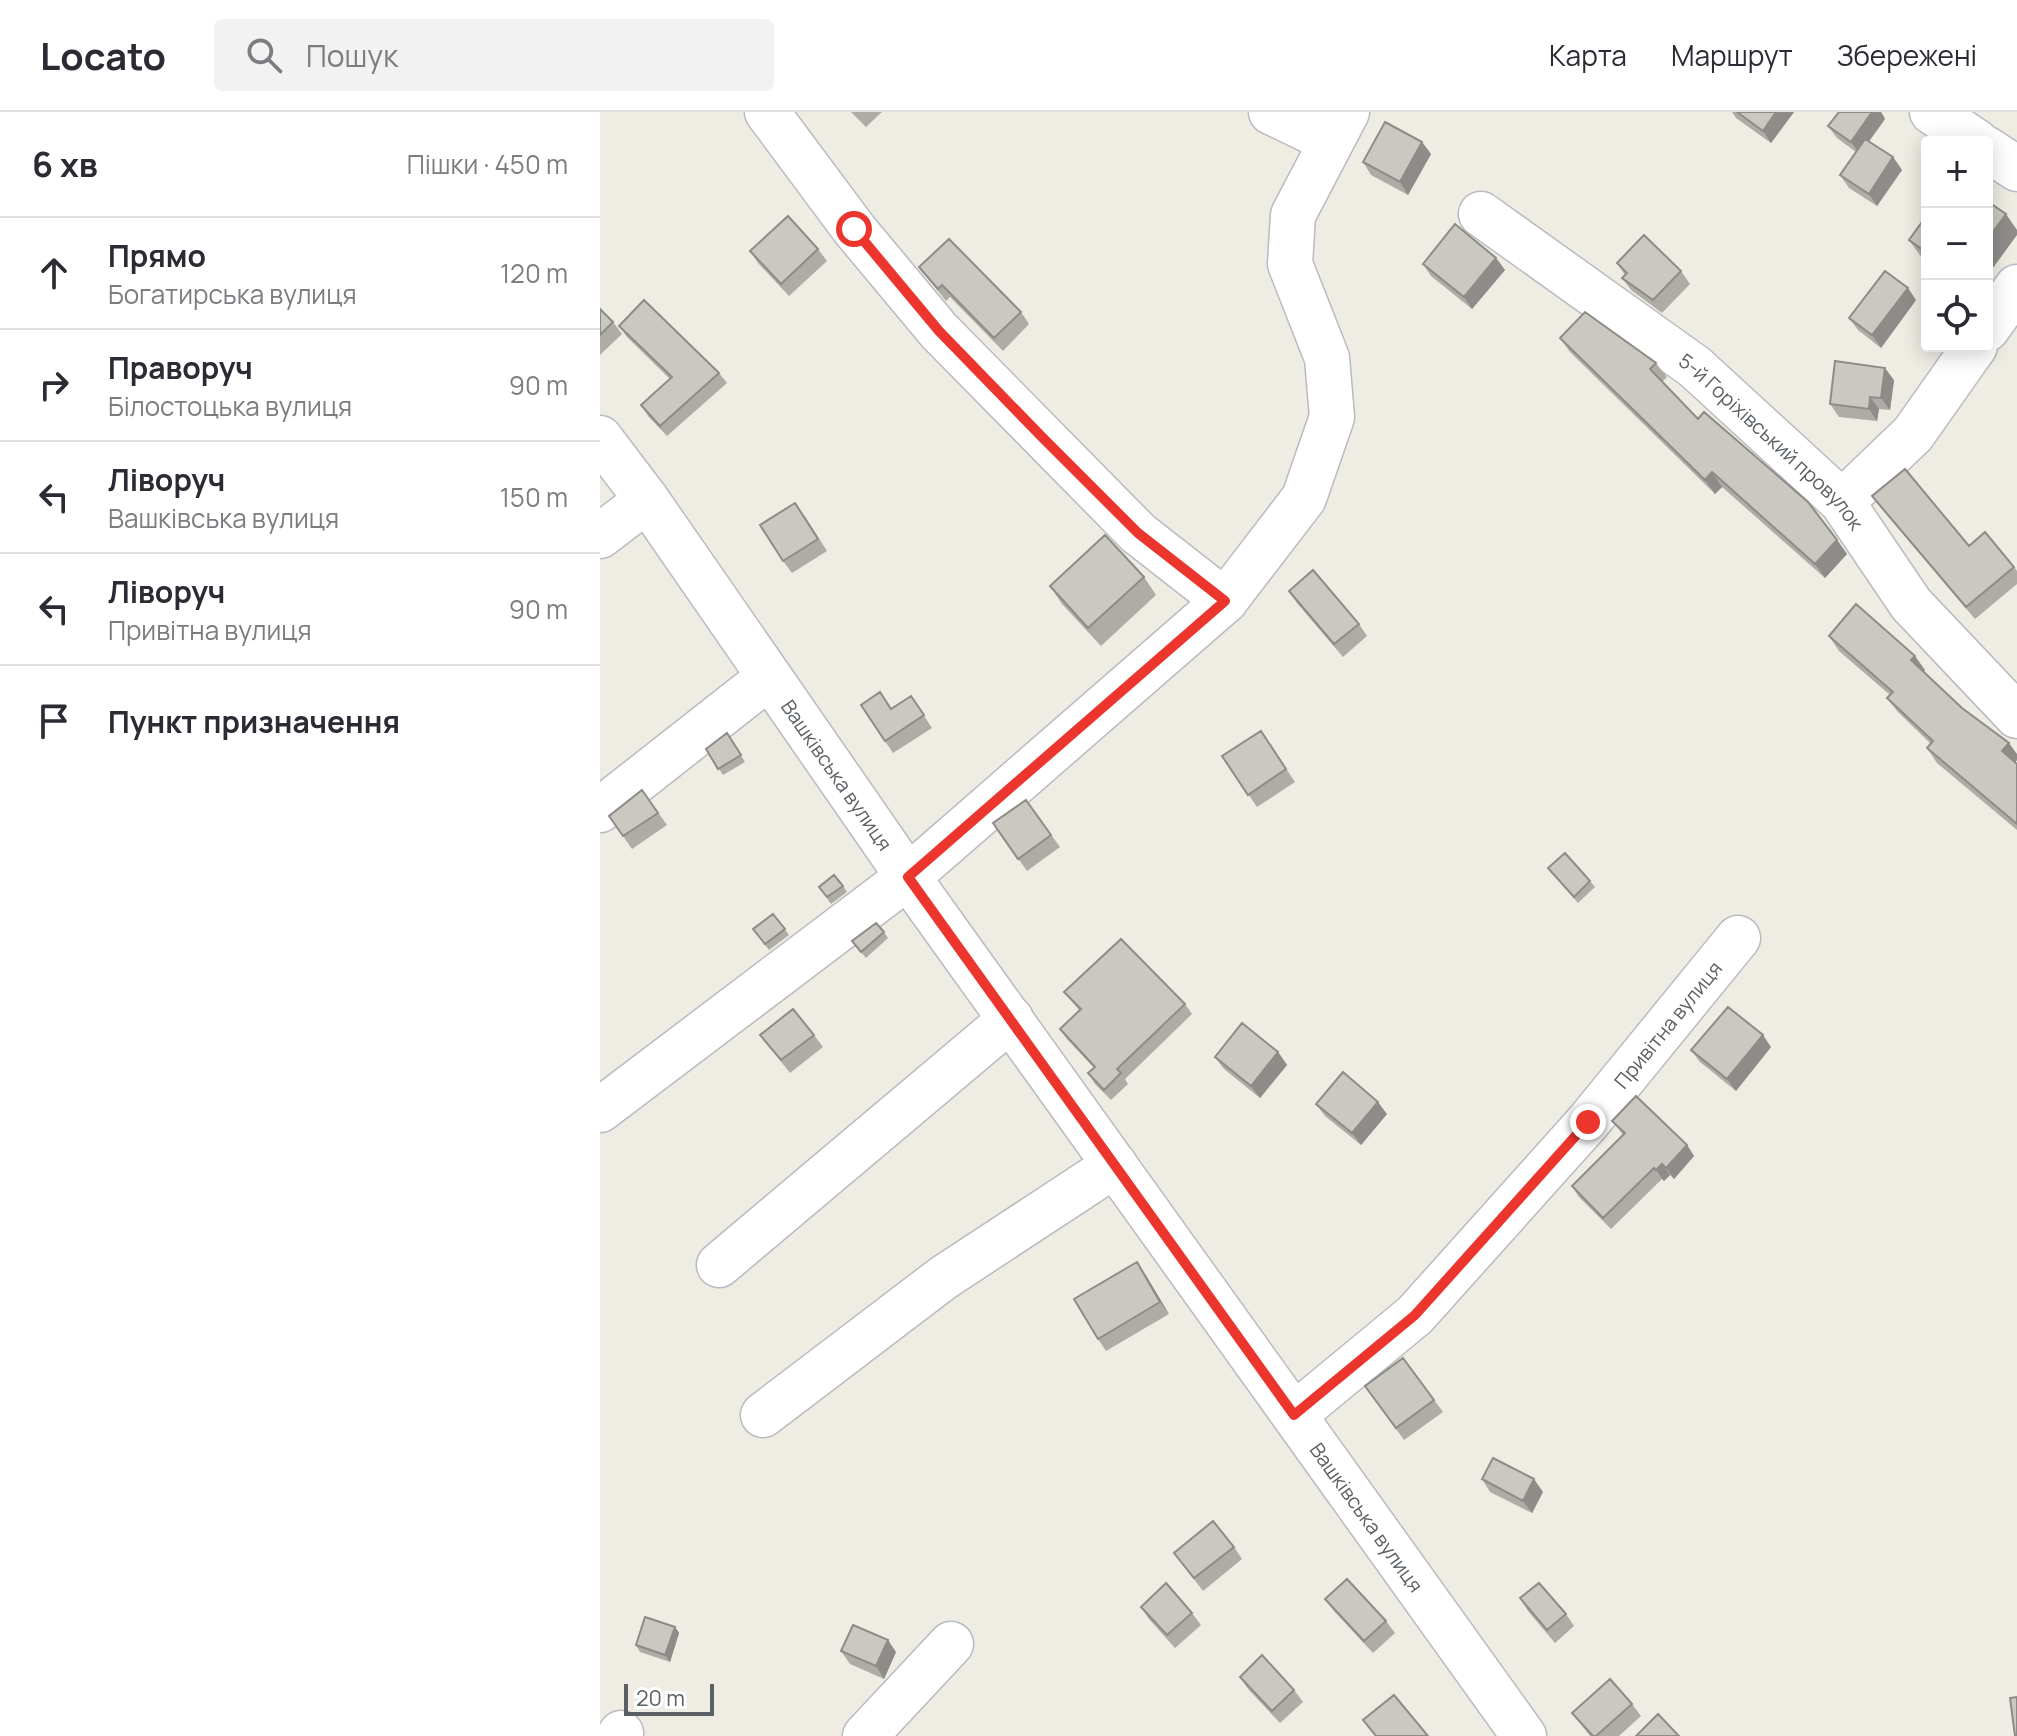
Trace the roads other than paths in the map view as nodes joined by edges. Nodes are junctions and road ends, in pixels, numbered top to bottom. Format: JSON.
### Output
{"nodes":[{"id":1,"x":767,"y":112,"type":"edge"},
{"id":2,"x":1271,"y":112,"type":"edge"},
{"id":3,"x":1932,"y":112,"type":"edge"},
{"id":4,"x":1339,"y":127,"type":"edge"},
{"id":5,"x":1968,"y":136,"type":"edge"},
{"id":6,"x":1993,"y":153,"type":"edge"},
{"id":7,"x":2017,"y":169,"type":"edge"},
{"id":8,"x":1481,"y":214,"type":"dead end"},
{"id":9,"x":2017,"y":287,"type":"edge"},
{"id":10,"x":1993,"y":321,"type":"edge"},
{"id":11,"x":1971,"y":352,"type":"edge"},
{"id":12,"x":600,"y":438,"type":"edge"},
{"id":13,"x":647,"y":500,"type":"junction"},
{"id":14,"x":1842,"y":502,"type":"junction"},
{"id":15,"x":600,"y":536,"type":"edge"},
{"id":16,"x":1225,"y":601,"type":"junction"},
{"id":17,"x":768,"y":678,"type":"junction"},
{"id":18,"x":2017,"y":716,"type":"edge"},
{"id":19,"x":600,"y":810,"type":"edge"},
{"id":20,"x":908,"y":877,"type":"junction"},
{"id":21,"x":1738,"y":938,"type":"dead end"},
{"id":22,"x":1011,"y":1019,"type":"junction"},
{"id":23,"x":600,"y":1110,"type":"edge"},
{"id":24,"x":1115,"y":1165,"type":"junction"},
{"id":25,"x":719,"y":1265,"type":"dead end"},
{"id":26,"x":763,"y":1415,"type":"dead end"},
{"id":27,"x":1294,"y":1415,"type":"junction"},
{"id":28,"x":951,"y":1644,"type":"dead end"},
{"id":29,"x":865,"y":1736,"type":"edge"},
{"id":30,"x":1524,"y":1736,"type":"edge"}],
"edges":[{"from":1,"to":16,"type":"street"},
{"from":2,"to":4,"type":"street"},
{"from":3,"to":5,"type":"street"},
{"from":4,"to":16,"type":"street"},
{"from":6,"to":7,"type":"street"},
{"from":8,"to":14,"type":"street","name":"5-й Горіхівський провулок"},
{"from":9,"to":10,"type":"street"},
{"from":11,"to":14,"type":"street"},
{"from":12,"to":13,"type":"street","name":"Вашківська вулиця"},
{"from":13,"to":15,"type":"street"},
{"from":13,"to":17,"type":"street","name":"Вашківська вулиця"},
{"from":14,"to":18,"type":"street","name":"5-й Горіхівський провулок"},
{"from":16,"to":20,"type":"street"},
{"from":17,"to":19,"type":"street"},
{"from":17,"to":20,"type":"street","name":"Вашківська вулиця"},
{"from":20,"to":22,"type":"street","name":"Вашківська вулиця"},
{"from":20,"to":23,"type":"street"},
{"from":21,"to":27,"type":"street","name":"Привітна вулиця"},
{"from":22,"to":24,"type":"street","name":"Вашківська вулиця"},
{"from":22,"to":25,"type":"street"},
{"from":24,"to":26,"type":"street"},
{"from":24,"to":27,"type":"street","name":"Вашківська вулиця"},
{"from":27,"to":30,"type":"street","name":"Вашківська вулиця"},
{"from":28,"to":29,"type":"street"}]}
